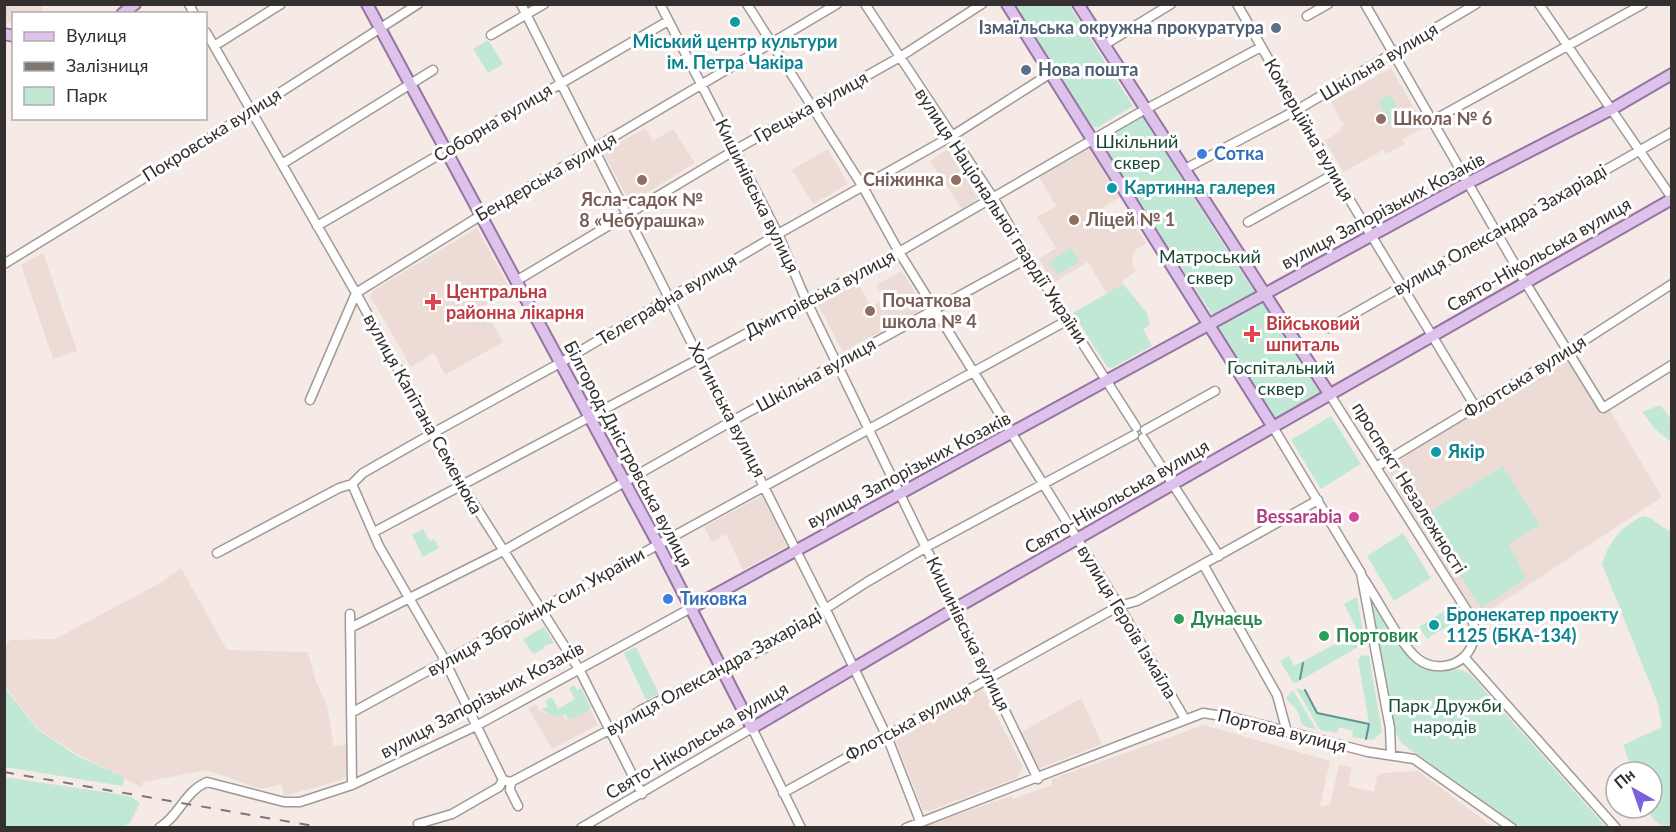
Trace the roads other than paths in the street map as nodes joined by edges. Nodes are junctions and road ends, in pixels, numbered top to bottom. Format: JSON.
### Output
{"nodes":[{"id":1,"x":281,"y":4,"type":"edge"},
{"id":2,"x":367,"y":4,"type":"edge"},
{"id":3,"x":418,"y":4,"type":"edge"},
{"id":4,"x":521,"y":4,"type":"edge"},
{"id":5,"x":544,"y":4,"type":"edge"},
{"id":6,"x":660,"y":4,"type":"edge"},
{"id":7,"x":747,"y":4,"type":"edge"},
{"id":8,"x":837,"y":4,"type":"edge"},
{"id":9,"x":865,"y":4,"type":"edge"},
{"id":10,"x":982,"y":4,"type":"edge"},
{"id":11,"x":1007,"y":4,"type":"edge"},
{"id":12,"x":1078,"y":4,"type":"edge"},
{"id":13,"x":1171,"y":4,"type":"edge"},
{"id":14,"x":1237,"y":4,"type":"edge"},
{"id":15,"x":1328,"y":4,"type":"edge"},
{"id":16,"x":1365,"y":4,"type":"edge"},
{"id":17,"x":1476,"y":4,"type":"edge"},
{"id":18,"x":1539,"y":4,"type":"edge"},
{"id":19,"x":1643,"y":4,"type":"edge"},
{"id":20,"x":526,"y":15,"type":"junction"},
{"id":21,"x":1307,"y":16,"type":"dead end"},
{"id":22,"x":668,"y":21,"type":"junction"},
{"id":23,"x":380,"y":29,"type":"junction"},
{"id":24,"x":207,"y":34,"type":"edge"},
{"id":25,"x":492,"y":35,"type":"dead end"},
{"id":26,"x":771,"y":44,"type":"junction"},
{"id":27,"x":214,"y":45,"type":"junction"},
{"id":28,"x":1104,"y":45,"type":"junction"},
{"id":29,"x":1261,"y":47,"type":"junction"},
{"id":30,"x":1568,"y":47,"type":"junction"},
{"id":31,"x":1392,"y":52,"type":"junction"},
{"id":32,"x":900,"y":57,"type":"junction"},
{"id":33,"x":433,"y":70,"type":"dead end"},
{"id":34,"x":1051,"y":73,"type":"junction"},
{"id":35,"x":1671,"y":74,"type":"edge"},
{"id":36,"x":410,"y":83,"type":"junction"},
{"id":37,"x":560,"y":83,"type":"junction"},
{"id":38,"x":703,"y":86,"type":"junction"},
{"id":39,"x":814,"y":107,"type":"junction"},
{"id":40,"x":1146,"y":109,"type":"junction"},
{"id":41,"x":1297,"y":110,"type":"junction"},
{"id":42,"x":252,"y":111,"type":"junction"},
{"id":43,"x":1614,"y":112,"type":"junction"},
{"id":44,"x":1432,"y":121,"type":"junction"},
{"id":45,"x":1671,"y":132,"type":"edge"},
{"id":46,"x":952,"y":136,"type":"junction"},
{"id":47,"x":1094,"y":139,"type":"junction"},
{"id":48,"x":594,"y":148,"type":"junction"},
{"id":49,"x":735,"y":150,"type":"junction"},
{"id":50,"x":1640,"y":150,"type":"junction"},
{"id":51,"x":446,"y":151,"type":"junction"},
{"id":52,"x":282,"y":164,"type":"junction"},
{"id":53,"x":1185,"y":169,"type":"junction"},
{"id":54,"x":1334,"y":174,"type":"junction"},
{"id":55,"x":1468,"y":183,"type":"junction"},
{"id":56,"x":863,"y":187,"type":"junction"},
{"id":57,"x":1671,"y":198,"type":"edge"},
{"id":58,"x":994,"y":199,"type":"junction"},
{"id":59,"x":628,"y":215,"type":"junction"},
{"id":60,"x":480,"y":216,"type":"junction"},
{"id":61,"x":1248,"y":222,"type":"dead end"},
{"id":62,"x":318,"y":226,"type":"junction"},
{"id":63,"x":1497,"y":233,"type":"junction"},
{"id":64,"x":778,"y":234,"type":"junction"},
{"id":65,"x":1371,"y":236,"type":"junction"},
{"id":66,"x":899,"y":252,"type":"junction"},
{"id":67,"x":1028,"y":258,"type":"junction"},
{"id":68,"x":4,"y":264,"type":"edge"},
{"id":69,"x":516,"y":281,"type":"junction"},
{"id":70,"x":1525,"y":282,"type":"junction"},
{"id":71,"x":1671,"y":284,"type":"edge"},
{"id":72,"x":1401,"y":286,"type":"junction"},
{"id":73,"x":356,"y":293,"type":"junction"},
{"id":74,"x":1265,"y":294,"type":"junction"},
{"id":75,"x":671,"y":299,"type":"junction"},
{"id":76,"x":806,"y":300,"type":"junction"},
{"id":77,"x":935,"y":310,"type":"junction"},
{"id":78,"x":1068,"y":320,"type":"junction"},
{"id":79,"x":1210,"y":324,"type":"junction"},
{"id":80,"x":1329,"y":328,"type":"dead end"},
{"id":81,"x":1431,"y":336,"type":"junction"},
{"id":82,"x":1568,"y":351,"type":"junction"},
{"id":83,"x":701,"y":357,"type":"junction"},
{"id":84,"x":560,"y":363,"type":"junction"},
{"id":85,"x":838,"y":363,"type":"junction"},
{"id":86,"x":1671,"y":365,"type":"edge"},
{"id":87,"x":973,"y":371,"type":"junction"},
{"id":88,"x":1107,"y":381,"type":"junction"},
{"id":89,"x":1215,"y":391,"type":"dead end"},
{"id":90,"x":1330,"y":395,"type":"junction"},
{"id":91,"x":310,"y":400,"type":"dead end"},
{"id":92,"x":1476,"y":408,"type":"junction"},
{"id":93,"x":588,"y":416,"type":"junction"},
{"id":94,"x":732,"y":421,"type":"junction"},
{"id":95,"x":1274,"y":427,"type":"junction"},
{"id":96,"x":869,"y":429,"type":"junction"},
{"id":97,"x":433,"y":433,"type":"junction"},
{"id":98,"x":1011,"y":433,"type":"junction"},
{"id":99,"x":1140,"y":433,"type":"junction"},
{"id":100,"x":1376,"y":467,"type":"junction"},
{"id":101,"x":352,"y":484,"type":"junction"},
{"id":102,"x":625,"y":484,"type":"junction"},
{"id":103,"x":1043,"y":484,"type":"junction"},
{"id":104,"x":1172,"y":484,"type":"junction"},
{"id":105,"x":462,"y":485,"type":"junction"},
{"id":106,"x":765,"y":486,"type":"junction"},
{"id":107,"x":901,"y":493,"type":"junction"},
{"id":108,"x":1318,"y":500,"type":"junction"},
{"id":109,"x":374,"y":532,"type":"junction"},
{"id":110,"x":1076,"y":539,"type":"junction"},
{"id":111,"x":658,"y":544,"type":"junction"},
{"id":112,"x":926,"y":548,"type":"junction"},
{"id":113,"x":796,"y":550,"type":"junction"},
{"id":114,"x":503,"y":551,"type":"junction"},
{"id":115,"x":217,"y":553,"type":"dead end"},
{"id":116,"x":1219,"y":556,"type":"junction"},
{"id":117,"x":1203,"y":564,"type":"junction"},
{"id":118,"x":1363,"y":579,"type":"junction"},
{"id":119,"x":410,"y":599,"type":"junction"},
{"id":120,"x":1119,"y":606,"type":"junction"},
{"id":121,"x":691,"y":608,"type":"junction"},
{"id":122,"x":956,"y":608,"type":"junction"},
{"id":123,"x":542,"y":610,"type":"junction"},
{"id":124,"x":826,"y":610,"type":"junction"},
{"id":125,"x":350,"y":614,"type":"dead end"},
{"id":126,"x":350,"y":628,"type":"junction"},
{"id":127,"x":1464,"y":657,"type":"junction"},
{"id":128,"x":445,"y":663,"type":"junction"},
{"id":129,"x":853,"y":668,"type":"junction"},
{"id":130,"x":579,"y":669,"type":"junction"},
{"id":131,"x":722,"y":669,"type":"junction"},
{"id":132,"x":989,"y":678,"type":"junction"},
{"id":133,"x":351,"y":713,"type":"junction"},
{"id":134,"x":1185,"y":719,"type":"junction"},
{"id":135,"x":476,"y":726,"type":"junction"},
{"id":136,"x":752,"y":728,"type":"junction"},
{"id":137,"x":609,"y":729,"type":"junction"},
{"id":138,"x":1287,"y":732,"type":"junction"},
{"id":139,"x":886,"y":735,"type":"junction"},
{"id":140,"x":1391,"y":755,"type":"junction"},
{"id":141,"x":1038,"y":778,"type":"junction"},
{"id":142,"x":352,"y":785,"type":"junction"},
{"id":143,"x":506,"y":785,"type":"junction"},
{"id":144,"x":783,"y":793,"type":"junction"},
{"id":145,"x":642,"y":794,"type":"junction"},
{"id":146,"x":518,"y":806,"type":"dead end"},
{"id":147,"x":920,"y":821,"type":"junction"},
{"id":148,"x":418,"y":824,"type":"dead end"},
{"id":149,"x":159,"y":828,"type":"edge"},
{"id":150,"x":581,"y":828,"type":"edge"},
{"id":151,"x":801,"y":828,"type":"edge"},
{"id":152,"x":906,"y":828,"type":"edge"},
{"id":153,"x":1512,"y":828,"type":"edge"},
{"id":154,"x":1616,"y":828,"type":"edge"}],
"edges":[{"from":1,"to":27,"type":"street"},
{"from":2,"to":23,"type":"main road","name":"Білгород-Дністровська вулиця"},
{"from":3,"to":23,"type":"street","name":"Покровська вулиця"},
{"from":4,"to":20,"type":"street","name":"Хотинська вулиця"},
{"from":5,"to":20,"type":"street"},
{"from":6,"to":22,"type":"street","name":"Кишинівська вулиця"},
{"from":7,"to":26,"type":"street","name":"вулиця Героїв Ізмаїла"},
{"from":8,"to":26,"type":"street","name":"Бендерська вулиця"},
{"from":9,"to":32,"type":"street","name":"вулиця Національної гвардії України"},
{"from":10,"to":32,"type":"street","name":"Грецька вулиця"},
{"from":11,"to":34,"type":"main road"},
{"from":12,"to":28,"type":"main road","name":"проспект Незалежності"},
{"from":13,"to":28,"type":"street"},
{"from":14,"to":29,"type":"street","name":"Комерційна вулиця"},
{"from":15,"to":21,"type":"street"},
{"from":16,"to":31,"type":"street"},
{"from":17,"to":31,"type":"street","name":"Шкільна вулиця"},
{"from":18,"to":30,"type":"street"},
{"from":19,"to":30,"type":"street"},
{"from":20,"to":25,"type":"street"},
{"from":20,"to":37,"type":"street","name":"Хотинська вулиця"},
{"from":22,"to":37,"type":"street","name":"Соборна вулиця"},
{"from":22,"to":38,"type":"street","name":"Кишинівська вулиця"},
{"from":23,"to":36,"type":"main road","name":"Білгород-Дністровська вулиця"},
{"from":23,"to":42,"type":"street","name":"Покровська вулиця"},
{"from":24,"to":27,"type":"street","name":"вулиця Капітана Семенюка"},
{"from":26,"to":38,"type":"street","name":"Бендерська вулиця"},
{"from":26,"to":39,"type":"street","name":"вулиця Героїв Ізмаїла"},
{"from":27,"to":42,"type":"street","name":"вулиця Капітана Семенюка"},
{"from":28,"to":40,"type":"main road","name":"проспект Незалежності"},
{"from":29,"to":40,"type":"street","name":"Дмитрівська вулиця"},
{"from":29,"to":41,"type":"street","name":"Комерційна вулиця"},
{"from":30,"to":43,"type":"street"},
{"from":30,"to":44,"type":"street"},
{"from":31,"to":41,"type":"street","name":"Шкільна вулиця"},
{"from":31,"to":44,"type":"street"},
{"from":32,"to":39,"type":"street","name":"Грецька вулиця"},
{"from":32,"to":46,"type":"street","name":"вулиця Національної гвардії України"},
{"from":33,"to":36,"type":"street"},
{"from":34,"to":46,"type":"street","name":"Телеграфна вулиця"},
{"from":34,"to":47,"type":"main road"},
{"from":35,"to":43,"type":"main road","name":"вулиця Запорізьких Козаків"},
{"from":36,"to":51,"type":"main road","name":"Білгород-Дністровська вулиця"},
{"from":36,"to":52,"type":"street"},
{"from":37,"to":48,"type":"street","name":"Хотинська вулиця"},
{"from":37,"to":51,"type":"street","name":"Соборна вулиця"},
{"from":38,"to":48,"type":"street","name":"Бендерська вулиця"},
{"from":38,"to":49,"type":"street","name":"Кишинівська вулиця"},
{"from":39,"to":49,"type":"street","name":"Грецька вулиця"},
{"from":39,"to":56,"type":"street","name":"вулиця Героїв Ізмаїла"},
{"from":40,"to":47,"type":"street","name":"Дмитрівська вулиця"},
{"from":40,"to":53,"type":"main road","name":"проспект Незалежності"},
{"from":41,"to":53,"type":"street","name":"Шкільна вулиця"},
{"from":41,"to":54,"type":"street","name":"Комерційна вулиця"},
{"from":42,"to":52,"type":"street","name":"вулиця Капітана Семенюка"},
{"from":42,"to":68,"type":"street","name":"Покровська вулиця"},
{"from":43,"to":50,"type":"street"},
{"from":43,"to":55,"type":"main road","name":"вулиця Запорізьких Козаків"},
{"from":44,"to":55,"type":"street"},
{"from":45,"to":50,"type":"street","name":"вулиця Олександра Захаріаді"},
{"from":46,"to":56,"type":"street","name":"Телеграфна вулиця"},
{"from":46,"to":58,"type":"street","name":"вулиця Національної гвардії України"},
{"from":47,"to":58,"type":"street","name":"Дмитрівська вулиця"},
{"from":47,"to":79,"type":"main road"},
{"from":48,"to":59,"type":"street","name":"Хотинська вулиця"},
{"from":48,"to":60,"type":"street","name":"Бендерська вулиця"},
{"from":49,"to":59,"type":"street","name":"Грецька вулиця"},
{"from":49,"to":64,"type":"street","name":"Кишинівська вулиця"},
{"from":50,"to":57,"type":"street"},
{"from":50,"to":63,"type":"street","name":"вулиця Олександра Захаріаді"},
{"from":51,"to":60,"type":"main road","name":"Білгород-Дністровська вулиця"},
{"from":51,"to":62,"type":"street","name":"Соборна вулиця"},
{"from":52,"to":62,"type":"street","name":"вулиця Капітана Семенюка"},
{"from":53,"to":74,"type":"main road","name":"проспект Незалежності"},
{"from":54,"to":61,"type":"street"},
{"from":54,"to":65,"type":"street","name":"Комерційна вулиця"},
{"from":55,"to":63,"type":"street"},
{"from":55,"to":65,"type":"main road","name":"вулиця Запорізьких Козаків"},
{"from":56,"to":64,"type":"street","name":"Телеграфна вулиця"},
{"from":56,"to":66,"type":"street","name":"вулиця Героїв Ізмаїла"},
{"from":57,"to":70,"type":"main road","name":"Свято-Нікольська вулиця"},
{"from":58,"to":66,"type":"street","name":"Дмитрівська вулиця"},
{"from":58,"to":67,"type":"street","name":"вулиця Національної гвардії України"},
{"from":59,"to":69,"type":"street","name":"Грецька вулиця"},
{"from":59,"to":75,"type":"street","name":"Хотинська вулиця"},
{"from":60,"to":69,"type":"main road","name":"Білгород-Дністровська вулиця"},
{"from":60,"to":73,"type":"street","name":"Бендерська вулиця"},
{"from":62,"to":73,"type":"street","name":"вулиця Капітана Семенюка"},
{"from":63,"to":70,"type":"street"},
{"from":63,"to":72,"type":"street","name":"вулиця Олександра Захаріаді"},
{"from":64,"to":75,"type":"street","name":"Телеграфна вулиця"},
{"from":64,"to":76,"type":"street","name":"Кишинівська вулиця"},
{"from":65,"to":72,"type":"street","name":"Комерційна вулиця"},
{"from":65,"to":74,"type":"main road","name":"вулиця Запорізьких Козаків"},
{"from":66,"to":76,"type":"street","name":"Дмитрівська вулиця"},
{"from":66,"to":77,"type":"street","name":"вулиця Героїв Ізмаїла"},
{"from":67,"to":77,"type":"street","name":"Шкільна вулиця"},
{"from":67,"to":78,"type":"street","name":"вулиця Національної гвардії України"},
{"from":69,"to":84,"type":"main road","name":"Білгород-Дністровська вулиця"},
{"from":70,"to":81,"type":"main road","name":"Свято-Нікольська вулиця"},
{"from":70,"to":82,"type":"street"},
{"from":71,"to":82,"type":"street","name":"Флотська вулиця"},
{"from":72,"to":80,"type":"street","name":"вулиця Олександра Захаріаді"},
{"from":72,"to":81,"type":"street","name":"Комерційна вулиця"},
{"from":73,"to":91,"type":"street"},
{"from":73,"to":97,"type":"street","name":"вулиця Капітана Семенюка"},
{"from":74,"to":79,"type":"main road","name":"вулиця Запорізьких Козаків"},
{"from":74,"to":90,"type":"main road","name":"проспект Незалежності"},
{"from":75,"to":83,"type":"street","name":"Хотинська вулиця"},
{"from":75,"to":84,"type":"street","name":"Телеграфна вулиця"},
{"from":76,"to":83,"type":"street","name":"Дмитрівська вулиця"},
{"from":76,"to":85,"type":"street","name":"Кишинівська вулиця"},
{"from":77,"to":85,"type":"street","name":"Шкільна вулиця"},
{"from":77,"to":87,"type":"street","name":"вулиця Героїв Ізмаїла"},
{"from":78,"to":87,"type":"street","name":"вулиця Збройних сил України"},
{"from":78,"to":88,"type":"street","name":"вулиця Національної гвардії України"},
{"from":79,"to":88,"type":"main road","name":"вулиця Запорізьких Козаків"},
{"from":79,"to":95,"type":"main road"},
{"from":81,"to":90,"type":"main road","name":"Свято-Нікольська вулиця"},
{"from":81,"to":92,"type":"street","name":"Комерційна вулиця"},
{"from":82,"to":86,"type":"street"},
{"from":82,"to":92,"type":"street","name":"Флотська вулиця"},
{"from":83,"to":93,"type":"street","name":"Дмитрівська вулиця"},
{"from":83,"to":94,"type":"street","name":"Хотинська вулиця"},
{"from":84,"to":93,"type":"main road","name":"Білгород-Дністровська вулиця"},
{"from":84,"to":97,"type":"street","name":"Телеграфна вулиця"},
{"from":85,"to":94,"type":"street","name":"Шкільна вулиця"},
{"from":85,"to":96,"type":"street","name":"Кишинівська вулиця"},
{"from":87,"to":96,"type":"street","name":"вулиця Збройних сил України"},
{"from":87,"to":98,"type":"street","name":"вулиця Героїв Ізмаїла"},
{"from":88,"to":98,"type":"main road","name":"вулиця Запорізьких Козаків"},
{"from":88,"to":99,"type":"street","name":"вулиця Національної гвардії України"},
{"from":89,"to":99,"type":"street","name":"вулиця Олександра Захаріаді"},
{"from":90,"to":95,"type":"main road","name":"Свято-Нікольська вулиця"},
{"from":90,"to":100,"type":"street","name":"проспект Незалежності"},
{"from":92,"to":100,"type":"street","name":"Флотська вулиця"},
{"from":93,"to":102,"type":"main road","name":"Білгород-Дністровська вулиця"},
{"from":93,"to":105,"type":"street","name":"Дмитрівська вулиця"},
{"from":94,"to":102,"type":"street","name":"Шкільна вулиця"},
{"from":94,"to":106,"type":"street","name":"Хотинська вулиця"},
{"from":95,"to":104,"type":"main road","name":"Свято-Нікольська вулиця"},
{"from":95,"to":108,"type":"street"},
{"from":96,"to":106,"type":"street","name":"вулиця Збройних сил України"},
{"from":96,"to":107,"type":"street","name":"Кишинівська вулиця"},
{"from":97,"to":101,"type":"street","name":"Телеграфна вулиця"},
{"from":97,"to":105,"type":"street","name":"вулиця Капітана Семенюка"},
{"from":98,"to":103,"type":"street","name":"вулиця Героїв Ізмаїла"},
{"from":98,"to":107,"type":"main road","name":"вулиця Запорізьких Козаків"},
{"from":99,"to":103,"type":"street","name":"вулиця Олександра Захаріаді"},
{"from":99,"to":104,"type":"street","name":"вулиця Національної гвардії України"},
{"from":100,"to":127,"type":"street","name":"проспект Незалежності"},
{"from":101,"to":109,"type":"street"},
{"from":101,"to":115,"type":"street","name":"Телеграфна вулиця"},
{"from":102,"to":111,"type":"main road","name":"Білгород-Дністровська вулиця"},
{"from":102,"to":114,"type":"street","name":"Шкільна вулиця"},
{"from":103,"to":110,"type":"street","name":"вулиця Героїв Ізмаїла"},
{"from":103,"to":112,"type":"street","name":"вулиця Олександра Захаріаді"},
{"from":104,"to":110,"type":"main road","name":"Свято-Нікольська вулиця"},
{"from":104,"to":116,"type":"street","name":"вулиця Національної гвардії України"},
{"from":105,"to":109,"type":"street","name":"Дмитрівська вулиця"},
{"from":105,"to":114,"type":"street","name":"вулиця Капітана Семенюка"},
{"from":106,"to":111,"type":"street","name":"вулиця Збройних сил України"},
{"from":106,"to":113,"type":"street","name":"Хотинська вулиця"},
{"from":107,"to":112,"type":"street","name":"Кишинівська вулиця"},
{"from":107,"to":113,"type":"main road","name":"вулиця Запорізьких Козаків"},
{"from":108,"to":116,"type":"street","name":"Флотська вулиця"},
{"from":108,"to":118,"type":"street"},
{"from":109,"to":119,"type":"street"},
{"from":110,"to":120,"type":"street","name":"вулиця Героїв Ізмаїла"},
{"from":110,"to":122,"type":"main road","name":"Свято-Нікольська вулиця"},
{"from":111,"to":121,"type":"main road","name":"Білгород-Дністровська вулиця"},
{"from":111,"to":123,"type":"street","name":"вулиця Збройних сил України"},
{"from":112,"to":122,"type":"street","name":"Кишинівська вулиця"},
{"from":112,"to":124,"type":"street","name":"вулиця Олександра Захаріаді"},
{"from":113,"to":121,"type":"main road","name":"вулиця Запорізьких Козаків"},
{"from":113,"to":124,"type":"street","name":"Хотинська вулиця"},
{"from":114,"to":119,"type":"street","name":"Шкільна вулиця"},
{"from":114,"to":123,"type":"street","name":"вулиця Капітана Семенюка"},
{"from":116,"to":117,"type":"street","name":"Флотська вулиця"},
{"from":117,"to":120,"type":"street","name":"Флотська вулиця"},
{"from":117,"to":138,"type":"street"},
{"from":118,"to":127,"type":"street"},
{"from":118,"to":140,"type":"street"},
{"from":119,"to":126,"type":"street","name":"Шкільна вулиця"},
{"from":119,"to":128,"type":"street"},
{"from":120,"to":132,"type":"street","name":"Флотська вулиця"},
{"from":120,"to":134,"type":"street","name":"вулиця Героїв Ізмаїла"},
{"from":121,"to":130,"type":"street","name":"вулиця Запорізьких Козаків"},
{"from":121,"to":131,"type":"main road","name":"Білгород-Дністровська вулиця"},
{"from":122,"to":129,"type":"main road","name":"Свято-Нікольська вулиця"},
{"from":122,"to":132,"type":"street","name":"Кишинівська вулиця"},
{"from":123,"to":128,"type":"street","name":"вулиця Збройних сил України"},
{"from":123,"to":130,"type":"street","name":"вулиця Капітана Семенюка"},
{"from":124,"to":129,"type":"street","name":"Хотинська вулиця"},
{"from":124,"to":131,"type":"street","name":"вулиця Олександра Захаріаді"},
{"from":125,"to":126,"type":"street"},
{"from":126,"to":133,"type":"street"},
{"from":127,"to":154,"type":"street"},
{"from":128,"to":133,"type":"street","name":"вулиця Збройних сил України"},
{"from":128,"to":135,"type":"street"},
{"from":129,"to":136,"type":"main road","name":"Свято-Нікольська вулиця"},
{"from":129,"to":139,"type":"street","name":"Хотинська вулиця"},
{"from":130,"to":135,"type":"street","name":"вулиця Запорізьких Козаків"},
{"from":130,"to":137,"type":"street","name":"вулиця Капітана Семенюка"},
{"from":131,"to":136,"type":"main road","name":"Білгород-Дністровська вулиця"},
{"from":131,"to":137,"type":"street","name":"вулиця Олександра Захаріаді"},
{"from":132,"to":139,"type":"street","name":"Флотська вулиця"},
{"from":132,"to":141,"type":"street","name":"Кишинівська вулиця"},
{"from":133,"to":142,"type":"street"},
{"from":134,"to":138,"type":"street","name":"Портова вулиця"},
{"from":134,"to":141,"type":"street","name":"Портова вулиця"},
{"from":135,"to":142,"type":"street","name":"вулиця Запорізьких Козаків"},
{"from":135,"to":143,"type":"street"},
{"from":136,"to":144,"type":"street","name":"Білгород-Дністровська вулиця"},
{"from":136,"to":145,"type":"street","name":"Свято-Нікольська вулиця"},
{"from":137,"to":143,"type":"street","name":"вулиця Олександра Захаріаді"},
{"from":137,"to":145,"type":"street","name":"вулиця Капітана Семенюка"},
{"from":138,"to":140,"type":"street","name":"Портова вулиця"},
{"from":139,"to":144,"type":"street","name":"Флотська вулиця"},
{"from":139,"to":147,"type":"street","name":"Хотинська вулиця"},
{"from":140,"to":153,"type":"street","name":"Портова вулиця"},
{"from":141,"to":147,"type":"street","name":"Портова вулиця"},
{"from":142,"to":149,"type":"street","name":"вулиця Запорізьких Козаків"},
{"from":143,"to":146,"type":"street"},
{"from":143,"to":148,"type":"street","name":"вулиця Олександра Захаріаді"},
{"from":144,"to":151,"type":"street","name":"Білгород-Дністровська вулиця"},
{"from":145,"to":150,"type":"street","name":"Свято-Нікольська вулиця"},
{"from":147,"to":152,"type":"street","name":"Портова вулиця"}]}
